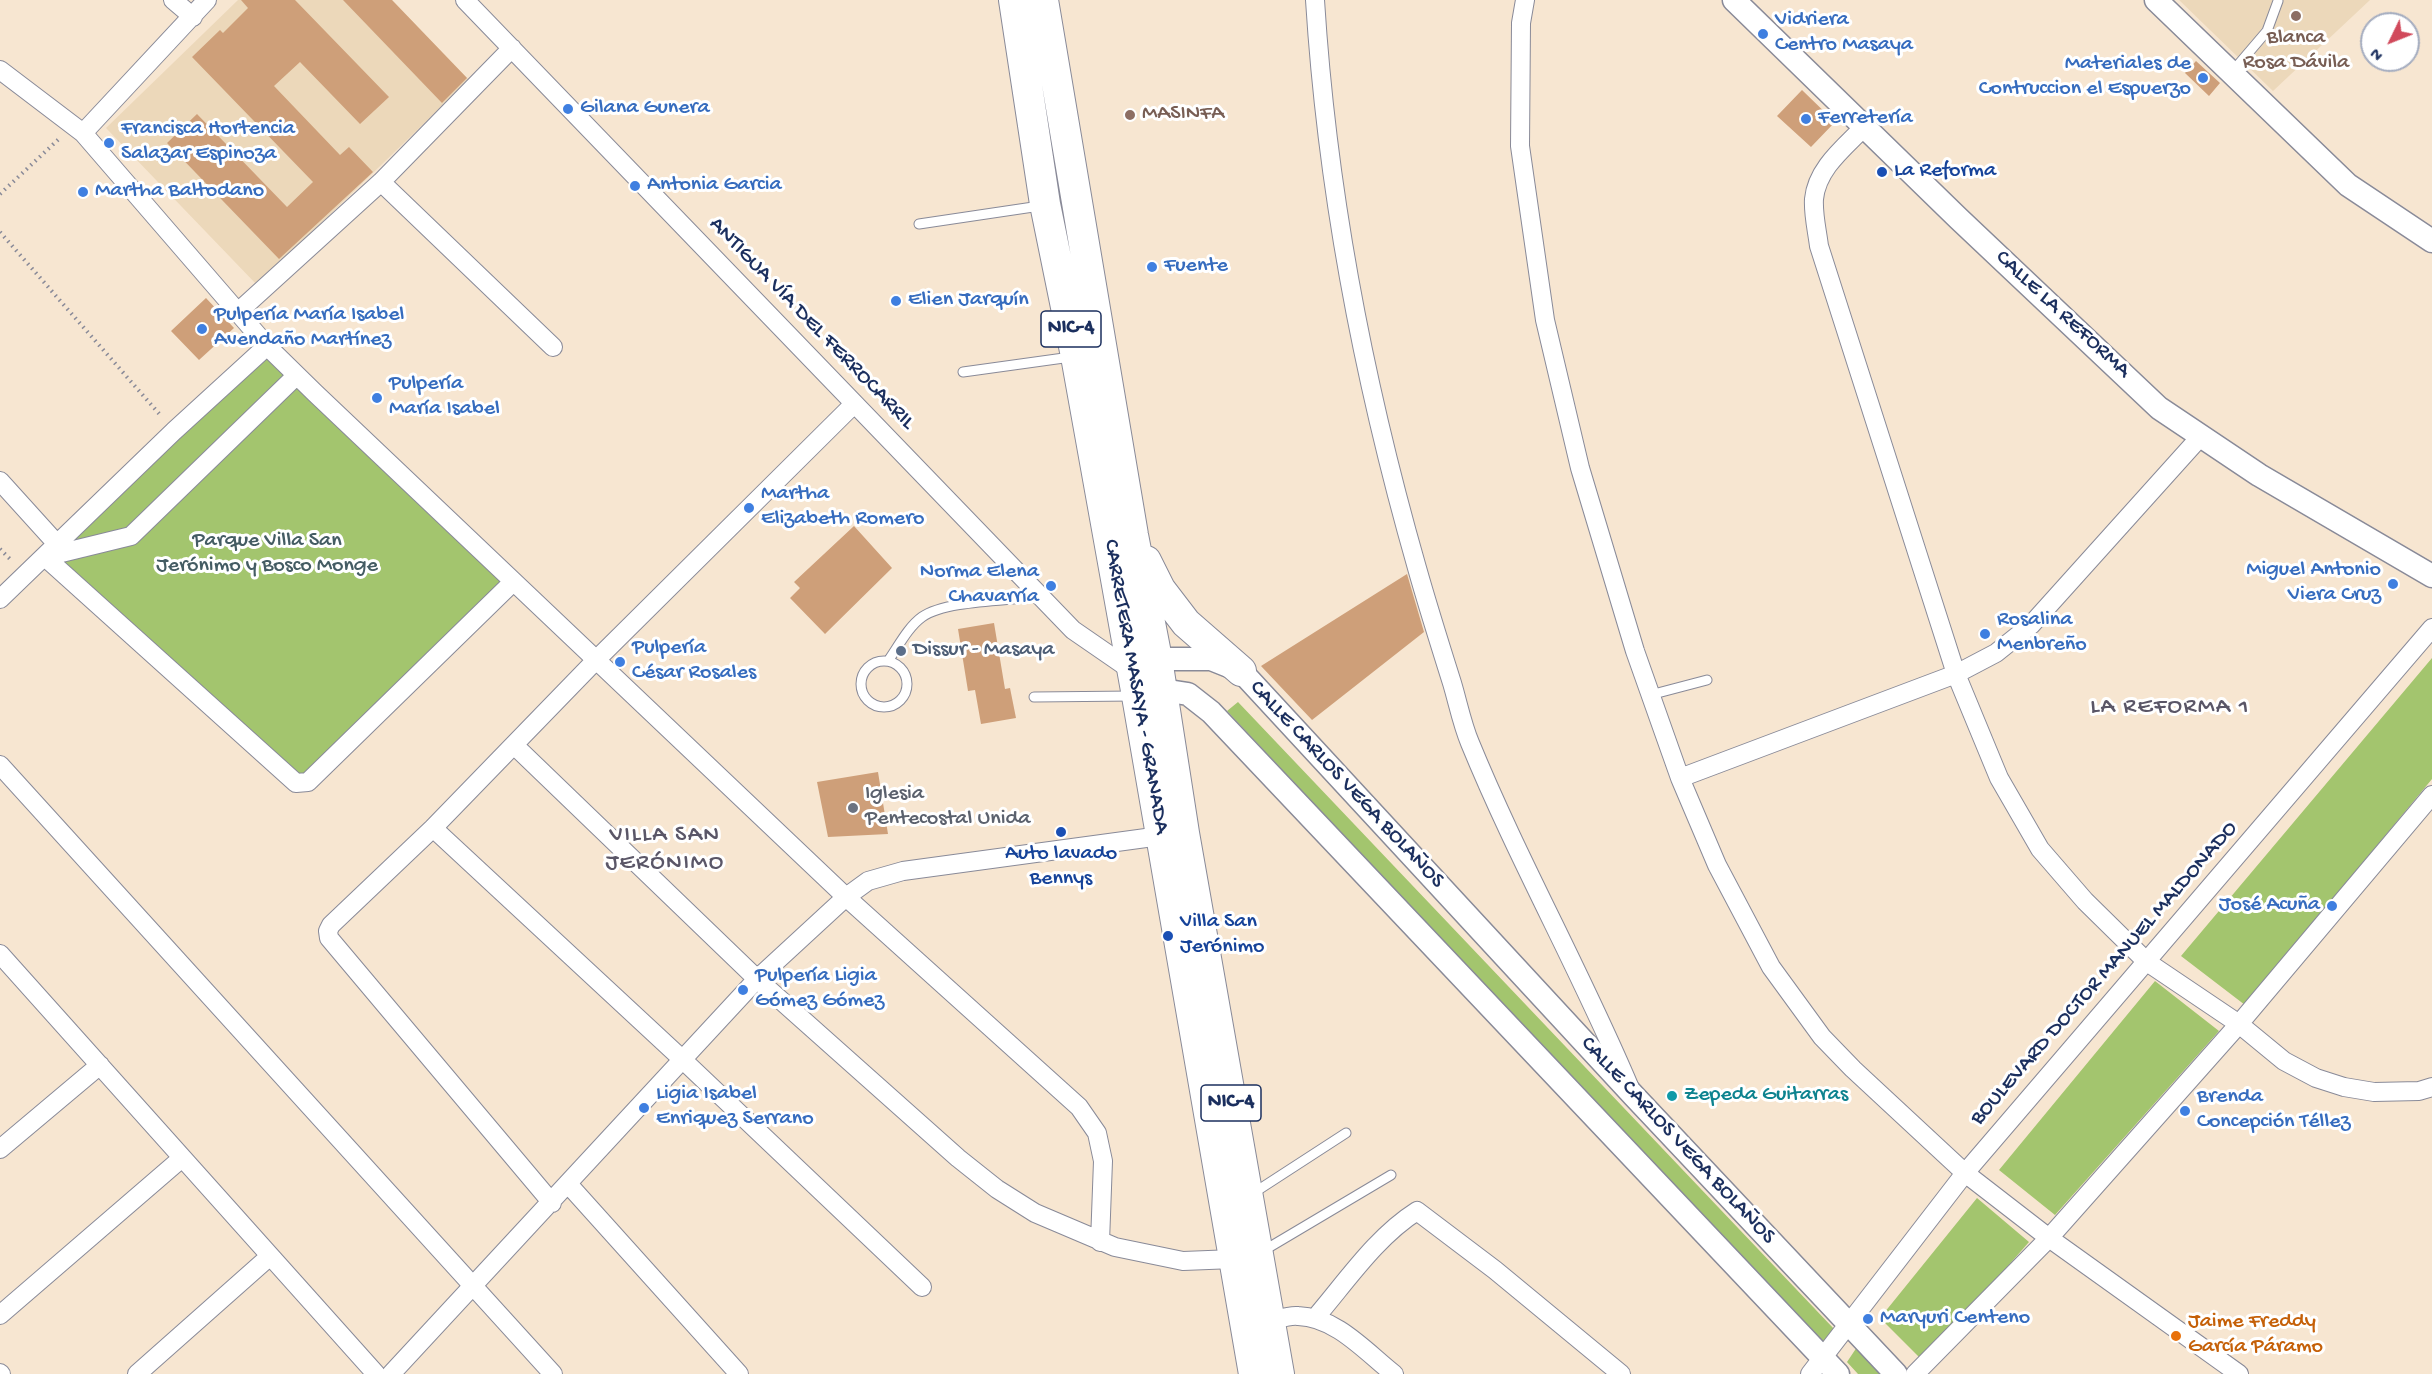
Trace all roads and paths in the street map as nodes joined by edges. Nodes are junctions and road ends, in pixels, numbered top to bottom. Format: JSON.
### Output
{"nodes":[{"id":1,"x":173,"y":0,"type":"edge"},
{"id":2,"x":207,"y":0,"type":"edge"},
{"id":3,"x":465,"y":0,"type":"edge"},
{"id":4,"x":1014,"y":0,"type":"edge"},
{"id":5,"x":1043,"y":0,"type":"edge"},
{"id":6,"x":1315,"y":0,"type":"edge"},
{"id":7,"x":1525,"y":0,"type":"edge"},
{"id":8,"x":1734,"y":0,"type":"edge"},
{"id":9,"x":2156,"y":0,"type":"edge"},
{"id":10,"x":2278,"y":1,"type":"edge"},
{"id":11,"x":193,"y":17,"type":"junction"},
{"id":12,"x":512,"y":48,"type":"junction"},
{"id":13,"x":0,"y":70,"type":"edge"},
{"id":14,"x":2232,"y":72,"type":"junction"},
{"id":15,"x":1864,"y":127,"type":"junction"},
{"id":16,"x":78,"y":129,"type":"junction"},
{"id":17,"x":381,"y":182,"type":"junction"},
{"id":18,"x":0,"y":194,"type":"edge"},
{"id":19,"x":1046,"y":204,"type":"junction"},
{"id":20,"x":919,"y":224,"type":"dead end"},
{"id":21,"x":0,"y":232,"type":"edge"},
{"id":22,"x":2432,"y":241,"type":"edge"},
{"id":23,"x":238,"y":312,"type":"junction"},
{"id":24,"x":267,"y":346,"type":"junction"},
{"id":25,"x":553,"y":347,"type":"dead end"},
{"id":26,"x":1076,"y":356,"type":"junction"},
{"id":27,"x":963,"y":372,"type":"dead end"},
{"id":28,"x":296,"y":376,"type":"junction"},
{"id":29,"x":854,"y":404,"type":"junction"},
{"id":30,"x":174,"y":431,"type":"junction"},
{"id":31,"x":2201,"y":436,"type":"junction"},
{"id":32,"x":0,"y":481,"type":"edge"},
{"id":33,"x":1133,"y":535,"type":"junction"},
{"id":34,"x":57,"y":543,"type":"junction"},
{"id":35,"x":45,"y":557,"type":"junction"},
{"id":36,"x":2432,"y":576,"type":"edge"},
{"id":37,"x":513,"y":582,"type":"junction"},
{"id":38,"x":1040,"y":596,"type":"junction"},
{"id":39,"x":0,"y":599,"type":"edge"},
{"id":40,"x":2432,"y":628,"type":"edge"},
{"id":41,"x":597,"y":659,"type":"junction"},
{"id":42,"x":888,"y":661,"type":"junction"},
{"id":43,"x":1241,"y":671,"type":"junction"},
{"id":44,"x":1956,"y":674,"type":"junction"},
{"id":45,"x":1147,"y":679,"type":"junction"},
{"id":46,"x":1707,"y":680,"type":"dead end"},
{"id":47,"x":1650,"y":695,"type":"junction"},
{"id":48,"x":1034,"y":697,"type":"dead end"},
{"id":49,"x":515,"y":746,"type":"junction"},
{"id":50,"x":0,"y":765,"type":"edge"},
{"id":51,"x":1680,"y":778,"type":"junction"},
{"id":52,"x":2432,"y":795,"type":"edge"},
{"id":53,"x":433,"y":828,"type":"junction"},
{"id":54,"x":1173,"y":834,"type":"junction"},
{"id":55,"x":846,"y":897,"type":"junction"},
{"id":56,"x":2,"y":960,"type":"edge"},
{"id":57,"x":2147,"y":962,"type":"junction"},
{"id":58,"x":757,"y":979,"type":"junction"},
{"id":59,"x":2239,"y":1024,"type":"junction"},
{"id":60,"x":683,"y":1060,"type":"junction"},
{"id":61,"x":100,"y":1065,"type":"junction"},
{"id":62,"x":2432,"y":1087,"type":"edge"},
{"id":63,"x":1634,"y":1096,"type":"junction"},
{"id":64,"x":1346,"y":1133,"type":"dead end"},
{"id":65,"x":0,"y":1149,"type":"edge"},
{"id":66,"x":182,"y":1158,"type":"junction"},
{"id":67,"x":1965,"y":1173,"type":"junction"},
{"id":68,"x":1391,"y":1175,"type":"dead end"},
{"id":69,"x":569,"y":1185,"type":"junction"},
{"id":70,"x":1248,"y":1197,"type":"junction"},
{"id":71,"x":552,"y":1203,"type":"junction"},
{"id":72,"x":2049,"y":1238,"type":"junction"},
{"id":73,"x":1100,"y":1242,"type":"junction"},
{"id":74,"x":1246,"y":1256,"type":"junction"},
{"id":75,"x":269,"y":1257,"type":"junction"},
{"id":76,"x":473,"y":1284,"type":"junction"},
{"id":77,"x":922,"y":1287,"type":"dead end"},
{"id":78,"x":0,"y":1315,"type":"edge"},
{"id":79,"x":1315,"y":1318,"type":"junction"},
{"id":80,"x":1270,"y":1321,"type":"junction"},
{"id":81,"x":1850,"y":1324,"type":"junction"},
{"id":82,"x":1824,"y":1369,"type":"edge"},
{"id":83,"x":137,"y":1374,"type":"edge"},
{"id":84,"x":376,"y":1374,"type":"edge"},
{"id":85,"x":391,"y":1374,"type":"edge"},
{"id":86,"x":553,"y":1374,"type":"edge"},
{"id":87,"x":739,"y":1374,"type":"edge"},
{"id":88,"x":1254,"y":1374,"type":"edge"},
{"id":89,"x":1279,"y":1374,"type":"edge"},
{"id":90,"x":1394,"y":1374,"type":"edge"},
{"id":91,"x":1621,"y":1374,"type":"edge"},
{"id":92,"x":1896,"y":1374,"type":"edge"},
{"id":93,"x":1915,"y":1374,"type":"edge"},
{"id":94,"x":2238,"y":1374,"type":"edge"}],
"edges":[{"from":1,"to":11,"type":"street"},
{"from":2,"to":11,"type":"street"},
{"from":3,"to":12,"type":"street","name":"ANTIGUA VÍA DEL FERROCARRIL"},
{"from":4,"to":19,"type":"highway","name":"CARRETERA MASAYA - GRANADA","number":"NIC-4"},
{"from":5,"to":33,"type":"highway","name":"CARRETERA MASAYA - GRANADA","number":"NIC-4"},
{"from":6,"to":63,"type":"street"},
{"from":7,"to":47,"type":"street"},
{"from":8,"to":15,"type":"street","name":"CALLE LA REFORMA"},
{"from":9,"to":14,"type":"street"},
{"from":10,"to":14,"type":"lane"},
{"from":11,"to":16,"type":"street"},
{"from":12,"to":17,"type":"street"},
{"from":12,"to":29,"type":"street","name":"ANTIGUA VÍA DEL FERROCARRIL"},
{"from":13,"to":16,"type":"street"},
{"from":14,"to":22,"type":"street"},
{"from":15,"to":31,"type":"street","name":"CALLE LA REFORMA"},
{"from":15,"to":44,"type":"street"},
{"from":16,"to":18,"type":"path"},
{"from":16,"to":23,"type":"street"},
{"from":17,"to":23,"type":"street"},
{"from":17,"to":25,"type":"street"},
{"from":19,"to":20,"type":"lane"},
{"from":19,"to":26,"type":"highway","name":"CARRETERA MASAYA - GRANADA","number":"NIC-4"},
{"from":21,"to":30,"type":"path"},
{"from":23,"to":24,"type":"street"},
{"from":24,"to":28,"type":"street"},
{"from":24,"to":30,"type":"street"},
{"from":26,"to":27,"type":"lane"},
{"from":26,"to":45,"type":"highway","name":"CARRETERA MASAYA - GRANADA","number":"NIC-4"},
{"from":28,"to":35,"type":"street"},
{"from":28,"to":37,"type":"street"},
{"from":29,"to":38,"type":"street","name":"ANTIGUA VÍA DEL FERROCARRIL"},
{"from":29,"to":41,"type":"street"},
{"from":30,"to":34,"type":"street"},
{"from":31,"to":36,"type":"street","name":"CALLE LA REFORMA"},
{"from":31,"to":44,"type":"street"},
{"from":32,"to":34,"type":"street"},
{"from":33,"to":43,"type":"highway"},
{"from":33,"to":45,"type":"highway","name":"CARRETERA MASAYA - GRANADA","number":"NIC-4"},
{"from":34,"to":35,"type":"street"},
{"from":35,"to":37,"type":"street"},
{"from":35,"to":39,"type":"street"},
{"from":37,"to":41,"type":"street"},
{"from":38,"to":42,"type":"lane"},
{"from":38,"to":45,"type":"street","name":"ANTIGUA VÍA DEL FERROCARRIL"},
{"from":40,"to":57,"type":"street","name":"BOULEVARD DOCTOR MANUEL MALDONADO"},
{"from":41,"to":49,"type":"street"},
{"from":41,"to":55,"type":"street"},
{"from":42,"to":42,"type":"lane"},
{"from":43,"to":45,"type":"street","name":"CALLE CARLOS VEGA BOLAÑOS"},
{"from":43,"to":63,"type":"street","name":"CALLE CARLOS VEGA BOLAÑOS"},
{"from":44,"to":51,"type":"street"},
{"from":44,"to":57,"type":"street"},
{"from":45,"to":48,"type":"lane"},
{"from":45,"to":54,"type":"highway","name":"CARRETERA MASAYA - GRANADA","number":"NIC-4"},
{"from":45,"to":82,"type":"street","name":"CALLE CARLOS VEGA BOLAÑOS"},
{"from":46,"to":47,"type":"lane"},
{"from":47,"to":51,"type":"street"},
{"from":49,"to":53,"type":"street"},
{"from":49,"to":58,"type":"street"},
{"from":50,"to":76,"type":"street"},
{"from":51,"to":67,"type":"street"},
{"from":52,"to":59,"type":"street"},
{"from":53,"to":60,"type":"street"},
{"from":53,"to":71,"type":"street"},
{"from":54,"to":55,"type":"street"},
{"from":54,"to":70,"type":"highway","name":"CARRETERA MASAYA - GRANADA","number":"NIC-4"},
{"from":54,"to":74,"type":"highway","name":"CARRETERA MASAYA - GRANADA","number":"NIC-4"},
{"from":55,"to":58,"type":"street"},
{"from":55,"to":73,"type":"street"},
{"from":56,"to":61,"type":"street"},
{"from":57,"to":59,"type":"street"},
{"from":57,"to":67,"type":"street","name":"BOULEVARD DOCTOR MANUEL MALDONADO"},
{"from":58,"to":60,"type":"street"},
{"from":58,"to":73,"type":"street"},
{"from":59,"to":62,"type":"street"},
{"from":59,"to":72,"type":"street"},
{"from":60,"to":69,"type":"street"},
{"from":60,"to":77,"type":"street"},
{"from":61,"to":65,"type":"street"},
{"from":61,"to":66,"type":"street"},
{"from":63,"to":81,"type":"street","name":"CALLE CARLOS VEGA BOLAÑOS"},
{"from":64,"to":70,"type":"lane"},
{"from":66,"to":75,"type":"street"},
{"from":66,"to":78,"type":"street"},
{"from":67,"to":72,"type":"street"},
{"from":67,"to":81,"type":"street","name":"BOULEVARD DOCTOR MANUEL MALDONADO"},
{"from":68,"to":74,"type":"lane"},
{"from":69,"to":71,"type":"street"},
{"from":69,"to":87,"type":"street"},
{"from":70,"to":74,"type":"highway","name":"CARRETERA MASAYA - GRANADA","number":"NIC-4"},
{"from":71,"to":76,"type":"street"},
{"from":72,"to":93,"type":"street"},
{"from":72,"to":94,"type":"street"},
{"from":73,"to":74,"type":"street"},
{"from":74,"to":80,"type":"highway","name":"CARRETERA MASAYA - GRANADA","number":"NIC-4"},
{"from":74,"to":88,"type":"highway","name":"CARRETERA MASAYA - GRANADA","number":"NIC-4"},
{"from":75,"to":83,"type":"street"},
{"from":75,"to":84,"type":"street"},
{"from":76,"to":85,"type":"street"},
{"from":76,"to":86,"type":"street"},
{"from":79,"to":80,"type":"street"},
{"from":79,"to":90,"type":"street"},
{"from":79,"to":91,"type":"street"},
{"from":80,"to":89,"type":"highway","name":"CARRETERA MASAYA - GRANADA","number":"NIC-4"},
{"from":81,"to":82,"type":"street","name":"BOULEVARD DOCTOR MANUEL MALDONADO"},
{"from":81,"to":92,"type":"street","name":"CALLE CARLOS VEGA BOLAÑOS"}]}
